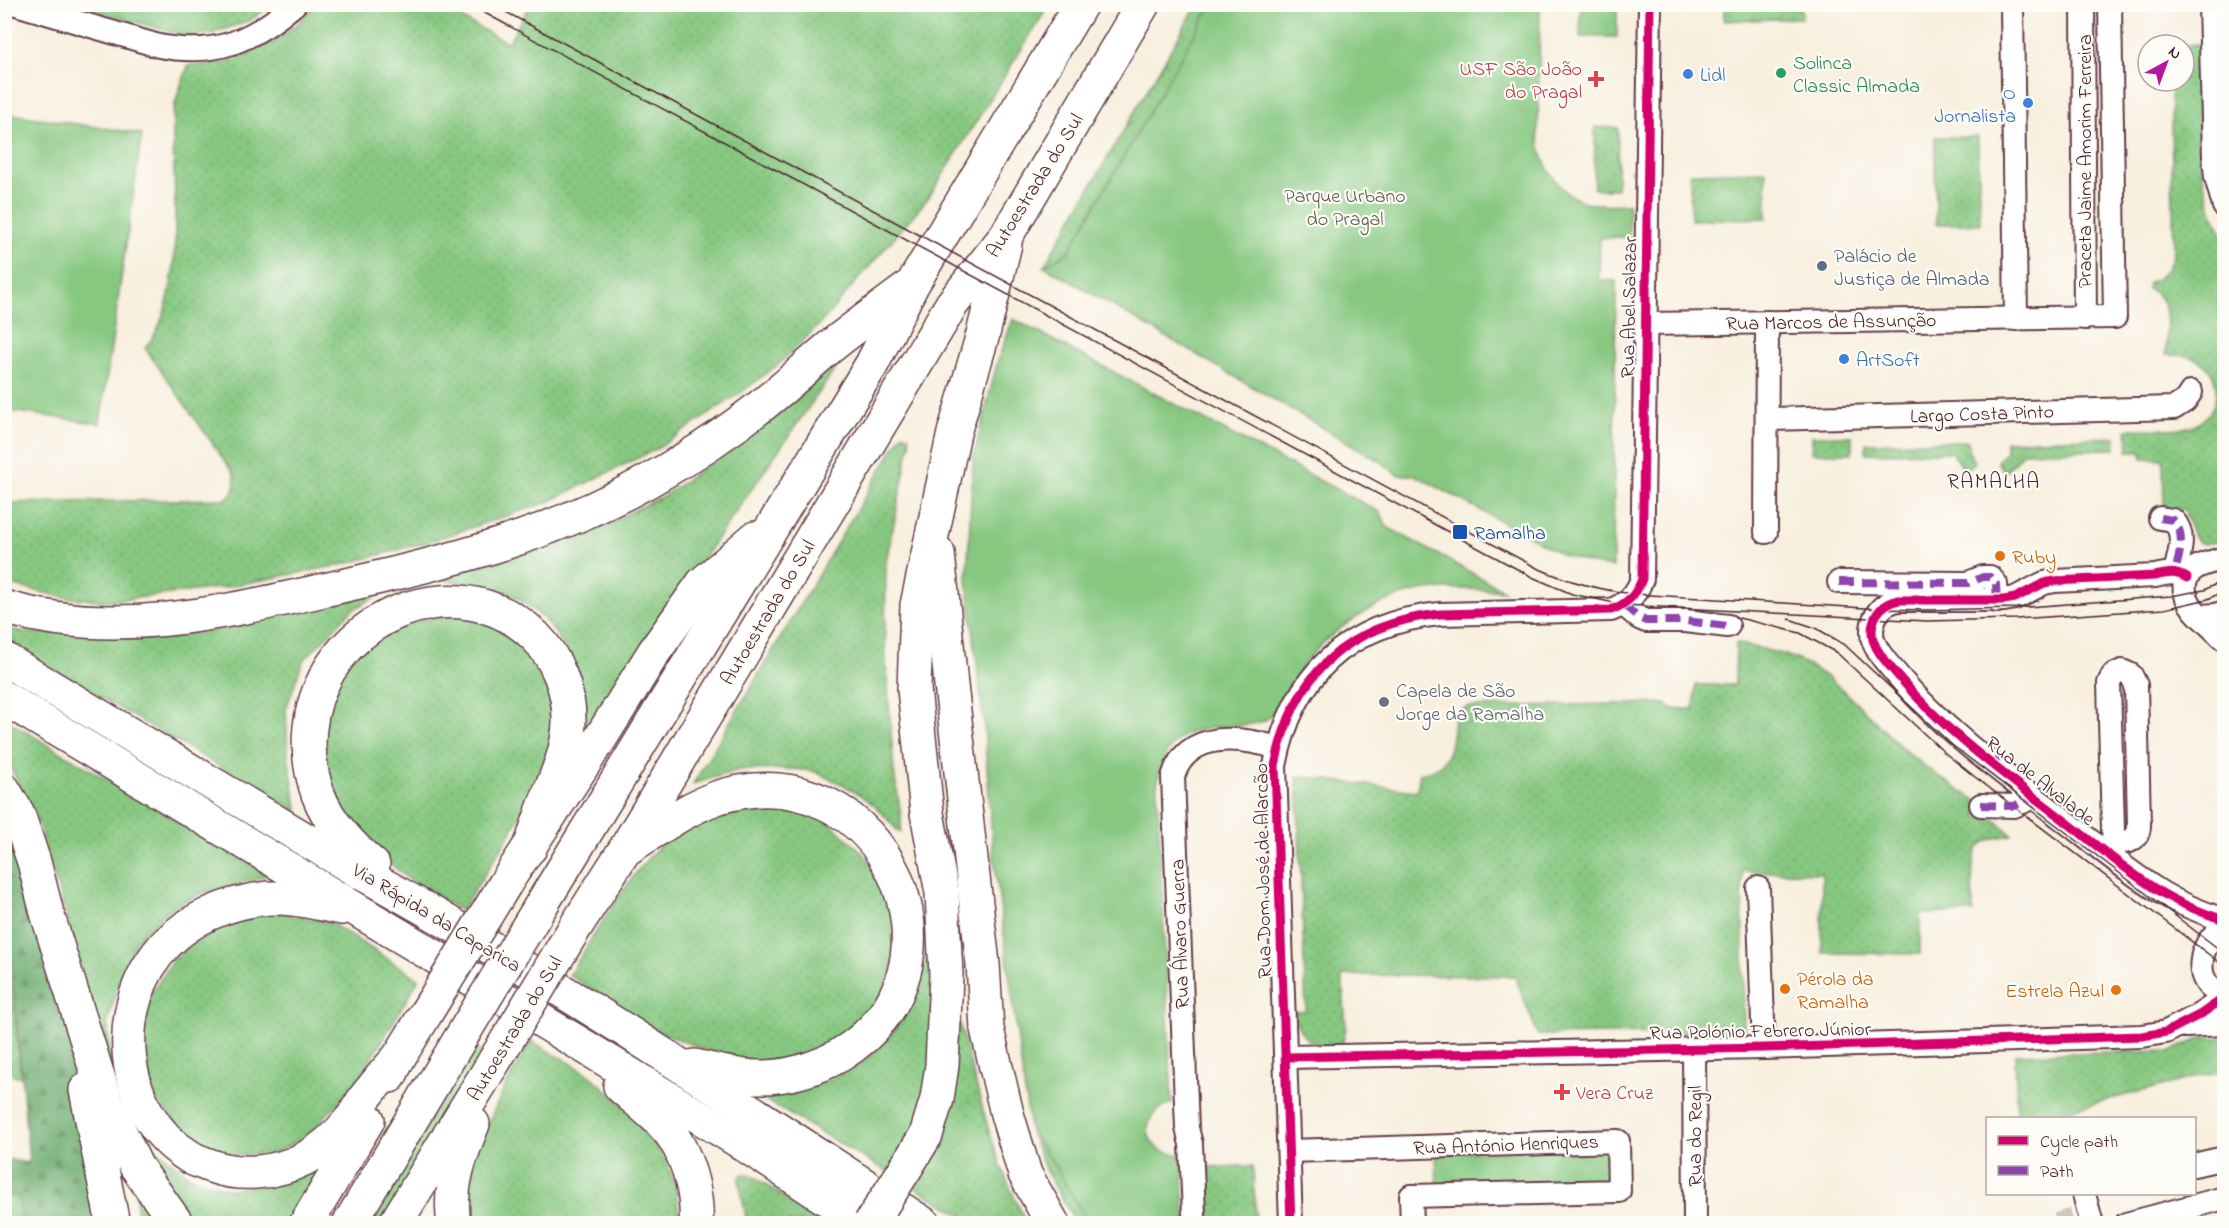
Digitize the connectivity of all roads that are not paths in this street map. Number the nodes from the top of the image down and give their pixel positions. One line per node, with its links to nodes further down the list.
1 (16, 4): 2 (street)
2 (295, 4)
3 (1082, 4): 13 (highway, Autoestrada do Sul)
4 (1143, 4): 12 (highway, Autoestrada do Sul)
5 (1650, 4): 18 (street, Rua Abel Salazar)
6 (2012, 4): 16 (street)
7 (2082, 4): 15 (street, Praceta Jaime Amorim Ferreira)
8 (2110, 4): 14 (street, Praceta Jaime Amorim Ferreira)
9 (2210, 4): 10 (street)
10 (2218, 109): 11 (street)
11 (2224, 206)
12 (1006, 236): 23 (highway); 43 (highway, Autoestrada do Sul)
13 (912, 285): 22 (highway, Autoestrada do Sul); 30 (highway)
14 (2115, 317): 15 (street, Rua Marcos de Assunção)
15 (2085, 318): 16 (street, Rua Marcos de Assunção)
16 (2016, 319): 17 (street, Rua Marcos de Assunção)
17 (1767, 322): 18 (street, Rua Marcos de Assunção); 20 (street)
18 (1646, 324): 29 (street, Rua Abel Salazar)
19 (2191, 392): 20 (street, Largo Costa Pinto)
20 (1767, 419): 24 (street)
21 (2160, 518): 26 (street)
22 (775, 521): 42 (highway); 70 (highway, Autoestrada do Sul, bridge)
23 (935, 525): 75 (highway, bridge); 77 (highway)
24 (1766, 532)
25 (2224, 558): 26 (street)
26 (2181, 575): 28 (street); 32 (street)
27 (1839, 582): 28 (street)
28 (1997, 601): 39 (street, Rua de Alvalade)
29 (1624, 605): 33 (street); 37 (street, Rua Dom José de Alarcão)
30 (4, 608)
31 (2224, 612): 32 (street)
32 (2200, 616): 34 (street)
33 (1728, 626)
34 (2224, 639)
35 (4, 659): 45 (highway, Via Rápida da Caparica)
36 (4, 698): 46 (highway, Via Rápida da Caparica)
37 (1278, 748): 58 (street, Rua Dom José de Alarcão); 65 (street, Rua Álvaro Guerra)
38 (4, 790): 49 (highway)
39 (2033, 797): 40 (street); 47 (street, Rua de Alvalade)
40 (1981, 805)
41 (2139, 826): 41 (street)
42 (530, 848): 45 (highway); 57 (highway, bridge)
43 (624, 851): 59 (highway); 60 (highway, Autoestrada do Sul, bridge)
44 (1758, 888): 55 (street)
45 (417, 904): 59 (highway, Via Rápida da Caparica)
46 (359, 912): 54 (highway, Via Rápida da Caparica); 57 (highway)
47 (2224, 920)
48 (2224, 927): 50 (street)
49 (66, 972): 67 (highway); 68 (highway)
50 (2202, 974): 51 (street); 52 (street)
51 (2224, 996): 52 (street, Rua Polónio Febrero Júnior)
52 (2181, 1024): 53 (street, Rua Polónio Febrero Júnior); 55 (street, Rua Polónio Febrero Júnior)
53 (2224, 1024)
54 (582, 1045): 73 (highway); 74 (highway, Via Rápida da Caparica)
55 (1764, 1048): 56 (street, Rua Polónio Febrero Júnior)
56 (1694, 1049): 58 (street, Rua Polónio Febrero Júnior); 80 (street, Rua do Regil)
57 (399, 1057): 69 (highway)
58 (1286, 1057): 61 (street, Rua Dom José de Alarcão)
59 (674, 1062): 76 (highway, Via Rápida da Caparica)
60 (493, 1064): 71 (highway, Autoestrada do Sul); 72 (highway)
61 (1289, 1151): 78 (street, Rua Dom José de Alarcão); 79 (street, Rua António Henriques)
62 (2224, 1158): 63 (street)
63 (2196, 1165)
64 (2224, 1198): 66 (street)
65 (1194, 1215)
66 (2182, 1217): 81 (street)
67 (113, 1224)
68 (177, 1224)
69 (306, 1224)
70 (349, 1224)
71 (395, 1224)
72 (454, 1224)
73 (696, 1224)
74 (865, 1224)
75 (870, 1224)
76 (924, 1224)
77 (1053, 1224)
78 (1291, 1224)
79 (1412, 1224)
80 (1695, 1224)
81 (2126, 1224)

